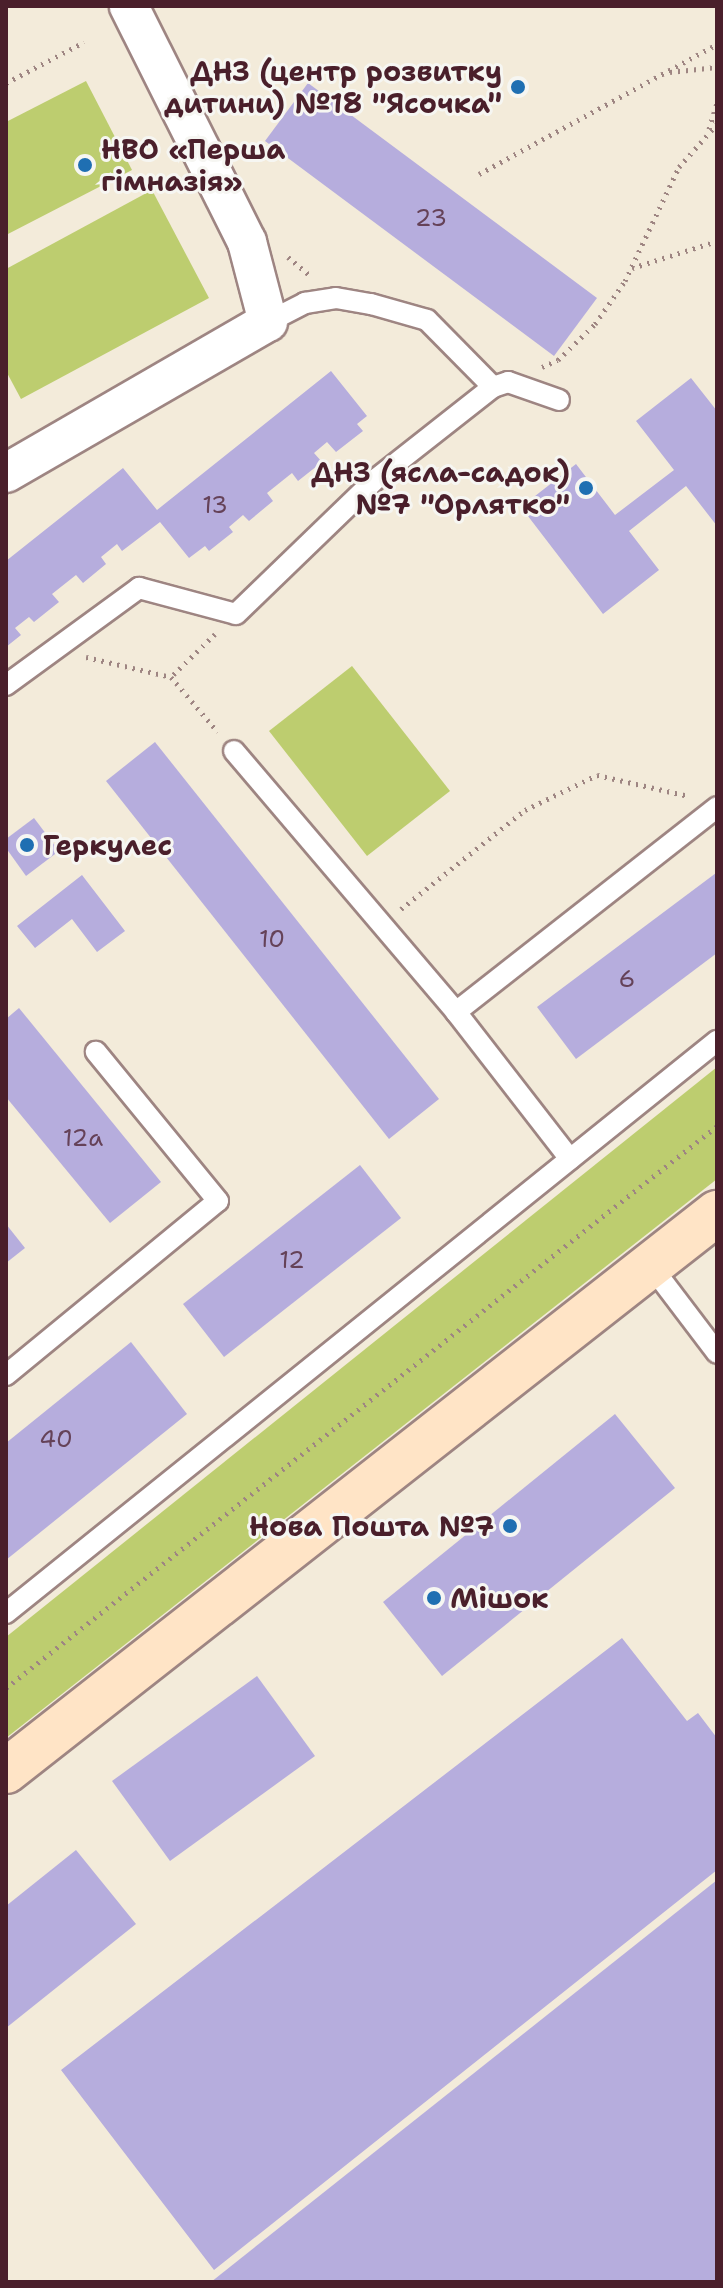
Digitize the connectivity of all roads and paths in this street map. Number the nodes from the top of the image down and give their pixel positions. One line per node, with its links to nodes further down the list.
1 (129, 6): 13 (street)
2 (84, 42): 6 (path)
3 (717, 44): 5 (path)
4 (717, 67): 5 (path)
5 (665, 72): 10 (path)
6 (6, 83)
7 (717, 103): 9 (path)
8 (717, 124): 9 (path)
9 (708, 131): 12 (path)
10 (479, 174)
11 (717, 241): 12 (path)
12 (632, 268): 14 (path)
13 (268, 322): 14 (lane); 16 (street)
14 (501, 384): 15 (lane); 17 (lane)
15 (559, 400)
16 (6, 473)
17 (236, 614): 18 (lane); 19 (path)
18 (54, 650): 19 (path); 20 (lane)
19 (171, 677): 21 (path)
20 (6, 685)
21 (234, 751): 23 (lane)
22 (710, 804): 23 (path); 24 (lane)
23 (383, 924): 24 (lane)
24 (456, 1012): 28 (lane)
25 (717, 1041): 28 (lane)
26 (96, 1052): 32 (lane)
27 (717, 1126): 34 (path)
28 (570, 1159): 33 (lane)
29 (717, 1213): 30 (main road)
30 (651, 1266): 31 (lane); 35 (main road)
31 (717, 1353)
32 (6, 1375)
33 (6, 1613)
34 (6, 1688)
35 (6, 1771)

